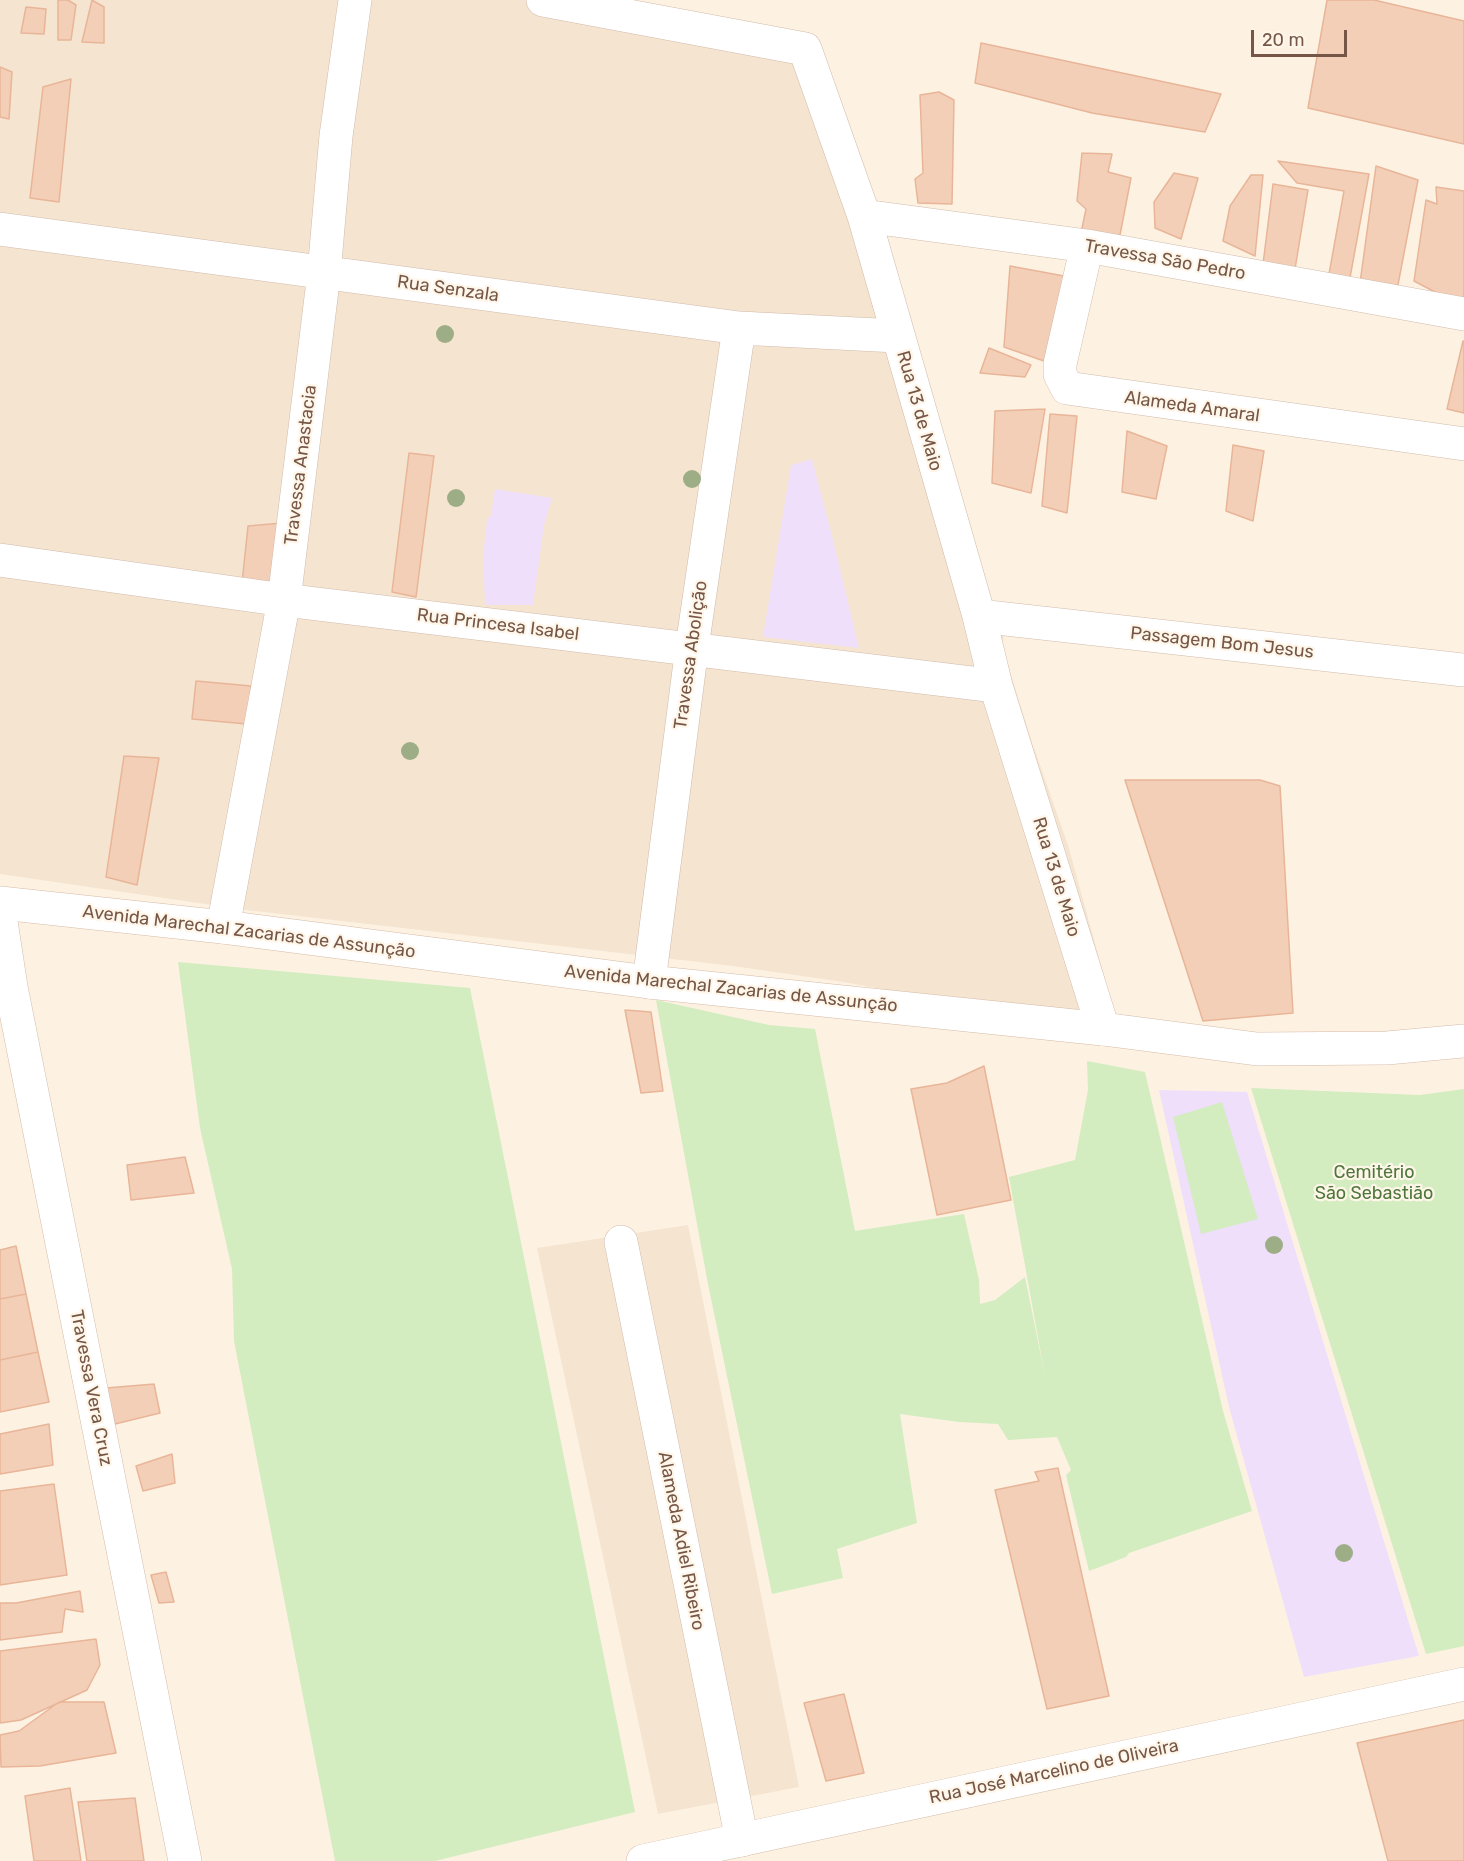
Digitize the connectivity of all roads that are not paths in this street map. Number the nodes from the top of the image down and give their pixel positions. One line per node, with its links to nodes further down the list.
1 (355, 0): 6 (street, Travessa Anastacia)
2 (543, 0): 3 (street, Rua 13 de Maio)
3 (864, 216): 5 (street, Travessa São Pedro); 9 (street, Rua 13 de Maio)
4 (0, 229): 6 (street, Rua Senzala)
5 (1087, 246): 7 (street, Travessa São Pedro); 10 (street, Alameda Amaral)
6 (324, 273): 8 (street, Rua Senzala); 12 (street, Travessa Anastacia)
7 (1464, 314)
8 (739, 328): 9 (street, Rua Senzala); 14 (street, Travessa Abolição)
9 (897, 336): 13 (street, Rua 13 de Maio)
10 (1464, 444)
11 (0, 560): 12 (street, Rua Princesa Isabel)
12 (284, 600): 14 (street, Rua Princesa Isabel); 19 (street, Travessa Anastacia)
13 (980, 616): 15 (street, Passagem Bom Jesus); 16 (street, Rua 13 de Maio)
14 (692, 647): 16 (street, Rua Princesa Isabel); 20 (street, Travessa Abolição)
15 (1464, 670)
16 (996, 686): 21 (street, Rua 13 de Maio)
17 (0, 903): 19 (street, Avenida Marechal Zacarias de Assunção)
18 (0, 915): 26 (street, Travessa Vera Cruz)
19 (223, 927): 20 (street, Avenida Marechal Zacarias de Assunção)
20 (649, 982): 21 (street, Avenida Marechal Zacarias de Assunção)
21 (1103, 1029): 22 (street, Avenida Marechal Zacarias de Assunção)
22 (1464, 1041)
23 (621, 1242): 25 (street, Alameda Adiel Ribeiro)
24 (1464, 1684): 25 (street, Rua José Marcelino de Oliveira)
25 (742, 1840): 27 (street, Rua José Marcelino de Oliveira)
26 (185, 1861)
27 (643, 1861)

